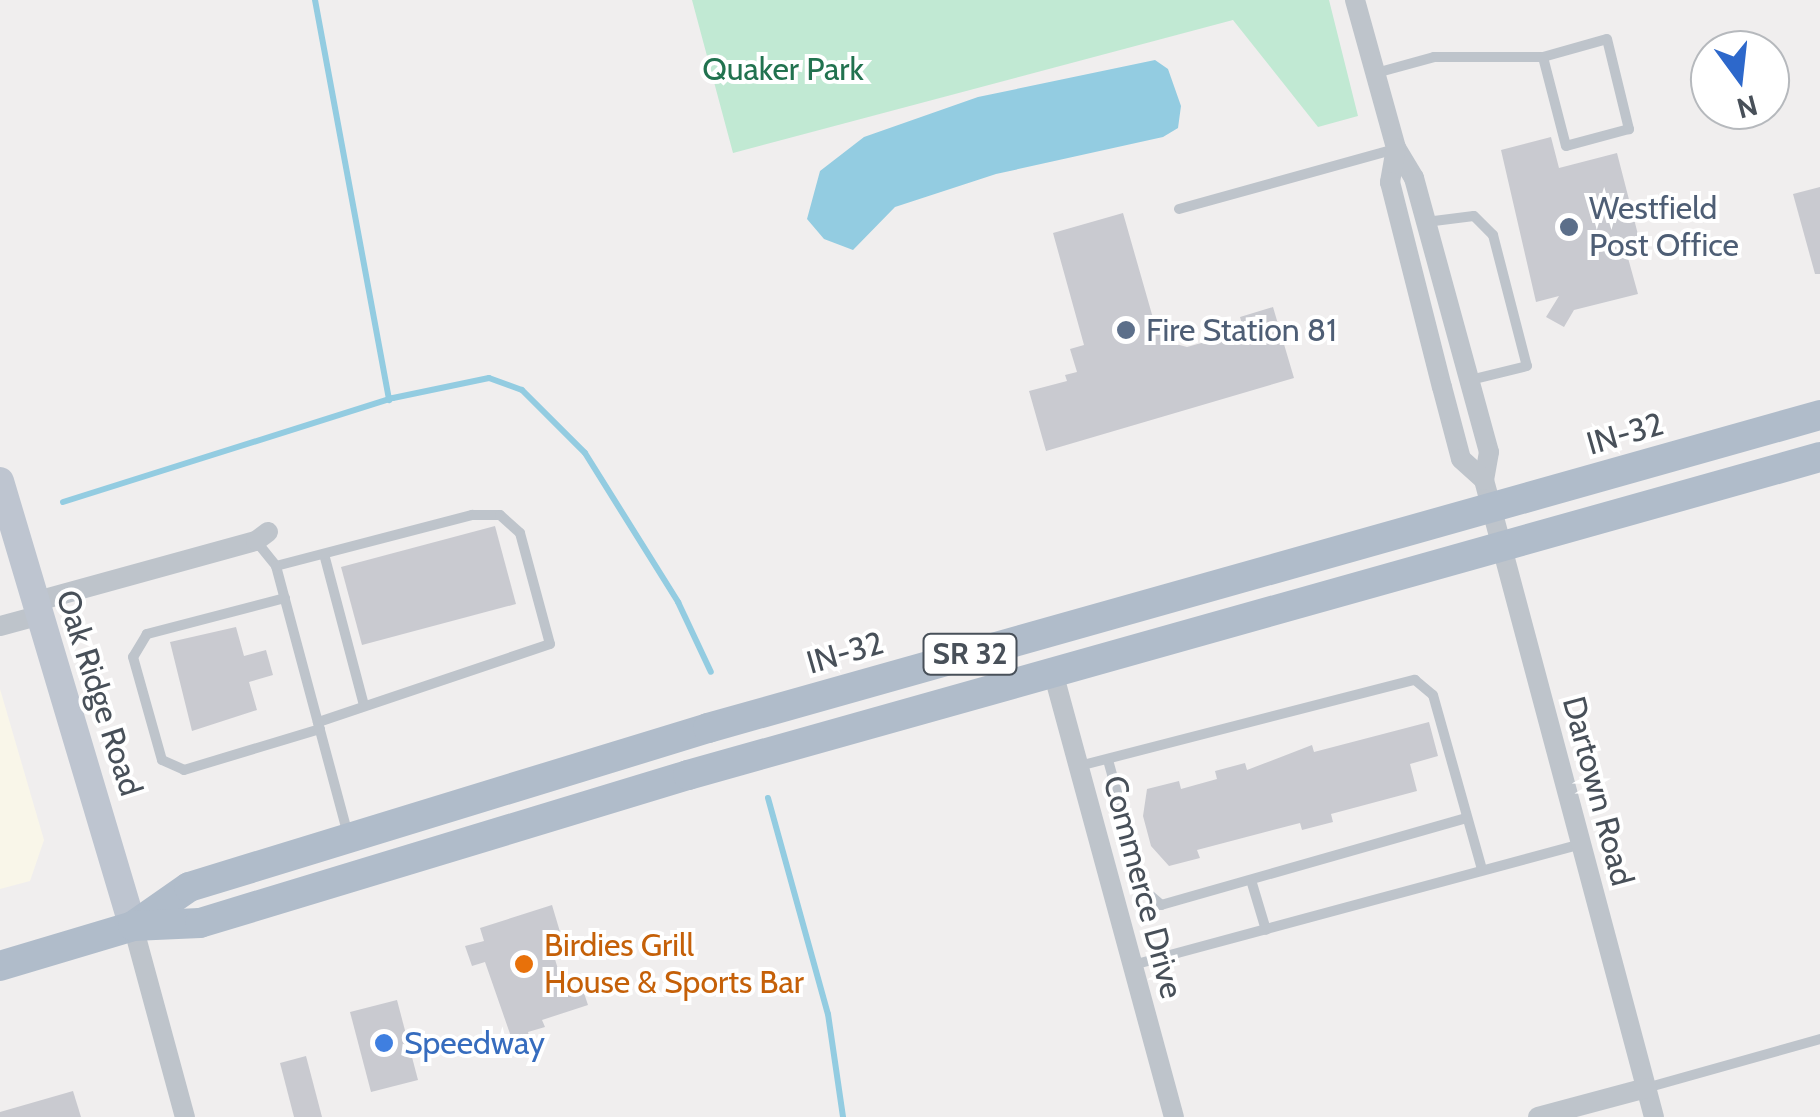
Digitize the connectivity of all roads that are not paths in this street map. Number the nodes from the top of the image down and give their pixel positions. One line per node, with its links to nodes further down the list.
1 (1355, 0): 3 (street, Dartown Road)
2 (1543, 57): 2 (lane); 3 (lane)
3 (1374, 73): 4 (street, Dartown Road)
4 (1396, 148): 5 (lane); 6 (street, Dartown Road); 11 (street, Dartown Road)
5 (1179, 209)
6 (1426, 222): 7 (street, Dartown Road); 7 (lane)
7 (1469, 380): 11 (street, Dartown Road)
8 (1820, 416): 11 (main road, IN-32 / SR 32)
9 (1820, 456): 13 (main road, IN-32 / SR 32)
10 (0, 481): 17 (street, Oak Ridge Road)
11 (1488, 494): 13 (street, Dartown Road); 25 (main road, IN-32 / SR 32)
12 (262, 537): 15 (lane); 17 (street)
13 (1502, 546): 19 (main road, IN-32 / SR 32); 26 (street, Dartown Road)
14 (324, 554): 15 (lane); 20 (lane); 20 (lane)
15 (276, 566): 16 (lane)
16 (284, 598): 21 (lane); 21 (lane)
17 (36, 609): 18 (street); 29 (street, Oak Ridge Road)
18 (0, 626)
19 (1053, 672): 23 (street, Commerce Drive); 29 (main road, IN-32 / SR 32)
20 (364, 705): 21 (lane)
21 (319, 726): 25 (lane)
22 (1108, 760): 23 (lane); 24 (lane); 28 (lane)
23 (1079, 766): 31 (street, Commerce Drive)
24 (1467, 818): 27 (lane); 28 (lane)
25 (349, 838): 29 (main road, IN-32 / SR 32)
26 (1581, 844): 27 (lane); 34 (street, Dartown Road)
27 (1482, 869): 30 (lane)
28 (1252, 880): 30 (lane)
29 (133, 926): 32 (main road, IN-32 / SR 32); 35 (street)
30 (1266, 930): 31 (lane)
31 (1133, 965): 36 (street, Commerce Drive)
32 (0, 966)
33 (1820, 1039): 34 (lane)
34 (1646, 1088): 37 (street); 38 (street, Dartown Road)
35 (185, 1117)
36 (1174, 1117)
37 (1538, 1117)
38 (1654, 1117)

